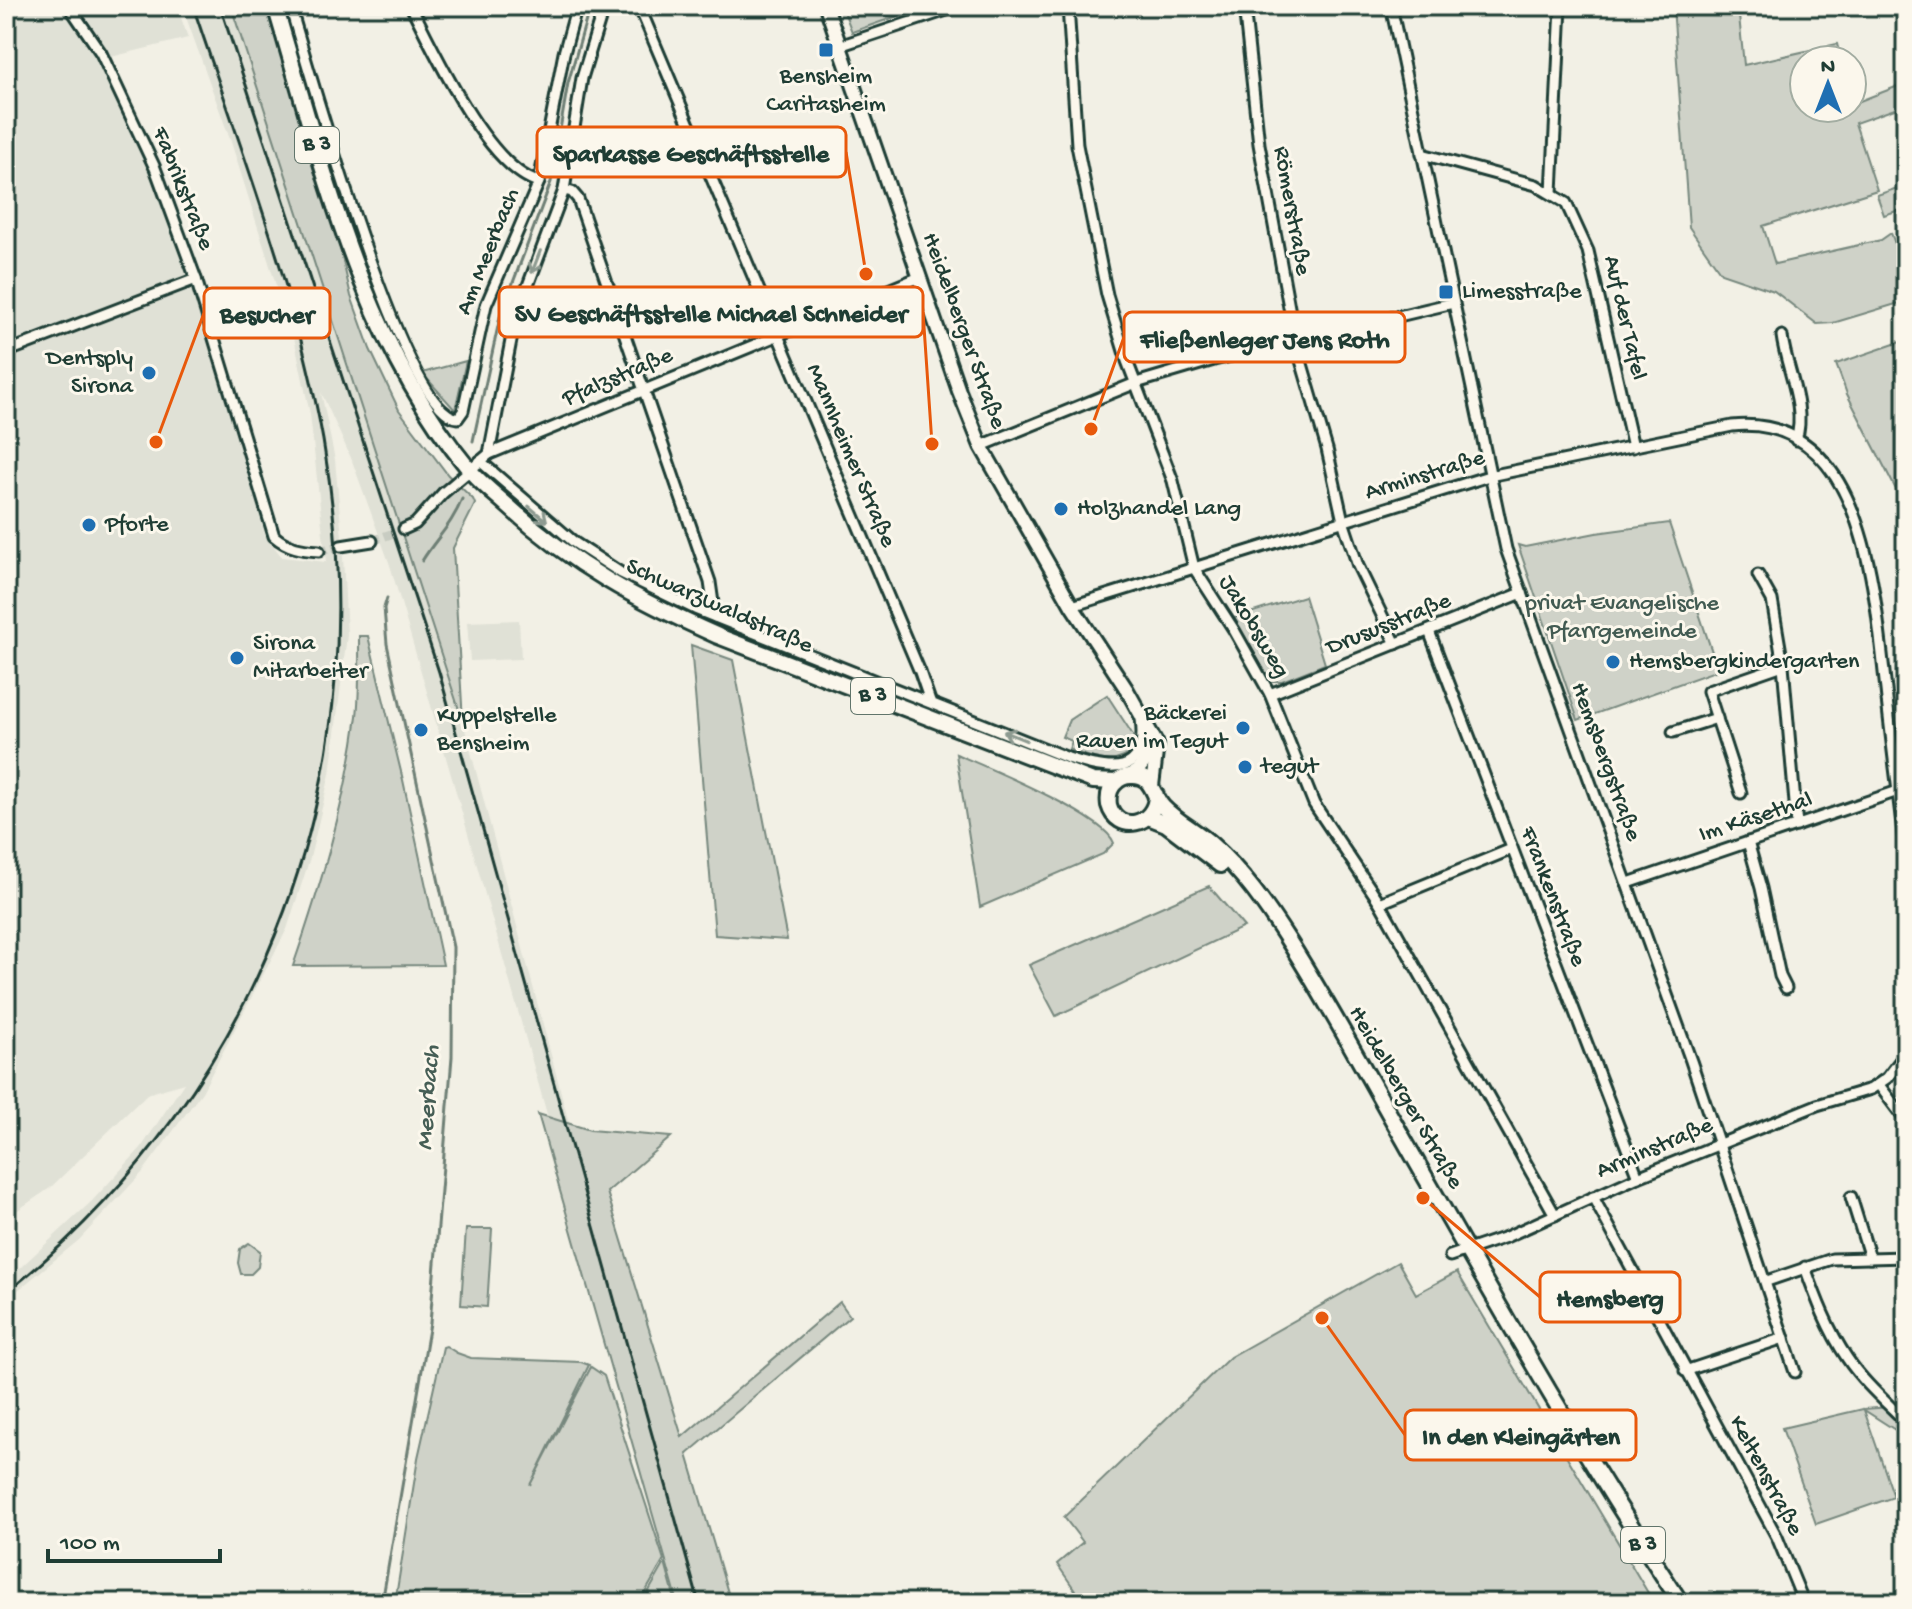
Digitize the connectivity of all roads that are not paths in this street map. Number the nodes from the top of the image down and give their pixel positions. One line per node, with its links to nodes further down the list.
1 (69, 6): 20 (street, Fabrikstraße)
2 (275, 6): 32 (main road, Schwarzwaldstraße / B 3)
3 (290, 6): 16 (street, Am Meerbach)
4 (411, 6): 16 (street)
5 (577, 6): 16 (street, Am Meerbach)
6 (604, 6): 17 (street)
7 (639, 6): 22 (street, Mannheimer Straße)
8 (826, 6): 14 (street, Heidelberger Straße)
9 (959, 6): 14 (street)
10 (1068, 6): 26 (street, Jakobsweg)
11 (1244, 6): 24 (street, Römerstraße)
12 (1391, 6): 15 (street, Hemsbergstraße)
13 (1561, 6): 18 (street)
14 (839, 46): 19 (street, Heidelberger Straße)
15 (1422, 154): 18 (street); 21 (street, Hemsbergstraße)
16 (539, 182)
17 (564, 190): 27 (street); 31 (street, one-way to 31)
18 (1552, 193): 30 (street, Auf der Tafel)
19 (920, 277): 22 (street, Pfalzstraße); 29 (street, Heidelberger Straße)
20 (196, 279): 25 (street); 38 (street, Fabrikstraße)
21 (1453, 303): 24 (street); 33 (street, Hemsbergstraße)
22 (777, 334): 27 (street, Pfalzstraße); 48 (street, Mannheimer Straße)
23 (1782, 336): 28 (street)
24 (1295, 340): 26 (street); 34 (street, Römerstraße)
25 (6, 352)
26 (1136, 383): 29 (street); 39 (street, Jakobsweg)
27 (645, 389): 31 (street, Pfalzstraße); 43 (street)
28 (1796, 440): 30 (street, Arminstraße); 55 (street, Arminstraße)
29 (981, 446): 42 (street, Heidelberger Straße)
30 (1633, 447): 33 (street, Arminstraße)
31 (489, 454): 32 (street, Pfalzstraße)
32 (475, 466): 35 (street); 43 (street, Schwarzwaldstraße, one-way to 43); 53 (main road, Schwarzwaldstraße / B 3)
33 (1489, 476): 34 (street, Arminstraße); 41 (street, Hemsbergstraße)
34 (1343, 521): 39 (street, Arminstraße); 45 (street, Römerstraße)
35 (404, 529)
36 (372, 541): 37 (street)
37 (341, 546)
38 (319, 551)
39 (1194, 568): 42 (street, Arminstraße); 47 (street, Jakobsweg)
40 (1758, 575): 46 (street)
41 (1522, 593): 44 (street, Drususstraße); 62 (street, Hemsbergstraße)
42 (1072, 606): 49 (street, Heidelberger Straße)
43 (715, 617): 48 (street, Schwarzwaldstraße)
44 (1429, 631): 45 (street, Drususstraße); 60 (street, Frankenstraße)
45 (1396, 644): 47 (street, Drususstraße)
46 (1783, 665): 50 (street); 58 (street)
47 (1270, 694): 64 (street, Jakobsweg)
48 (930, 701): 49 (street, Schwarzwaldstraße, one-way to 48)
49 (1141, 713): 51 (street, Heidelberger Straße)
50 (1717, 718): 52 (street); 56 (street)
51 (1152, 732): 53 (street); 54 (street, Heidelberger Straße)
52 (1673, 732)
53 (1118, 784): 54 (main road, Heidelberger Straße / B 3); 57 (main road, Heidelberger Straße / B 3)
54 (1154, 790): 57 (main road, Heidelberger Straße); 63 (main road, Heidelberger Straße / B 3)
55 (1898, 791): 58 (street, Im Käsethal); 61 (street, Arminstraße)
56 (1741, 793)
57 (1148, 817): 63 (main road, Heidelberger Straße / B 3)
58 (1797, 826): 59 (street, Im Käsethal)
59 (1748, 842): 62 (street, Im Käsethal); 65 (street)
60 (1512, 849): 64 (street); 70 (street, Frankenstraße)
61 (1906, 860)
62 (1628, 883): 69 (street, Hemsbergstraße)
63 (1260, 899): 74 (main road, Heidelberger Straße / B 3)
64 (1380, 903): 73 (street, Jakobsweg)
65 (1786, 988)
66 (1906, 1053): 67 (street)
67 (1879, 1085): 68 (street); 69 (street, Arminstraße)
68 (1906, 1121)
69 (1720, 1144): 70 (street, Arminstraße); 79 (street, Hemsbergstraße)
70 (1638, 1177): 71 (street, Arminstraße)
71 (1593, 1197): 73 (street, Arminstraße); 81 (street, Keltenstraße)
72 (1851, 1197): 77 (street)
73 (1555, 1215): 74 (street, Arminstraße)
74 (1466, 1249): 75 (street, Arminstraße); 84 (main road, Heidelberger Straße / B 3)
75 (1450, 1256)
76 (1906, 1257): 77 (street)
77 (1870, 1258): 78 (street)
78 (1805, 1267): 79 (street); 83 (street)
79 (1767, 1281): 80 (street, Hemsbergstraße)
80 (1784, 1338): 81 (street); 82 (street, Hemsbergstraße)
81 (1685, 1371): 85 (street, Keltenstraße)
82 (1795, 1372)
83 (1906, 1422)
84 (1681, 1603)
85 (1804, 1603)

